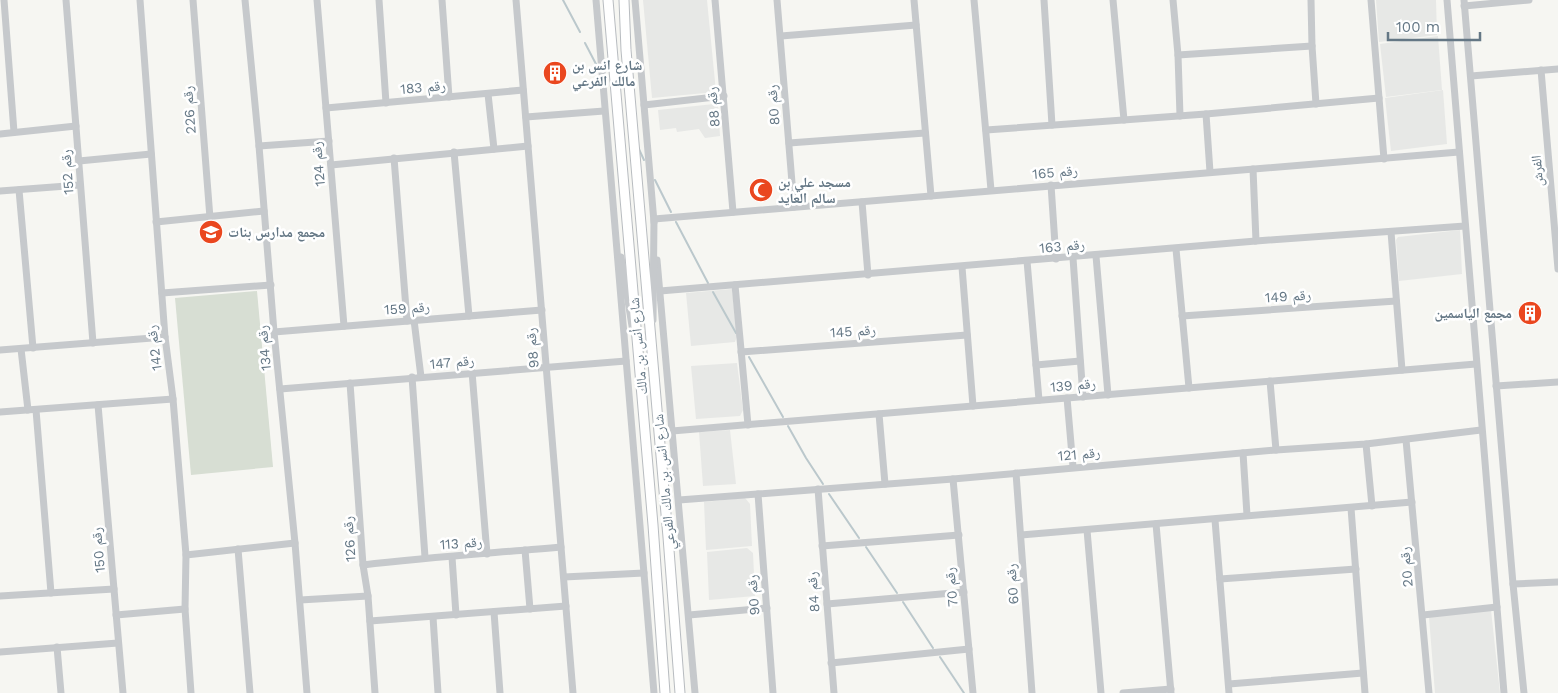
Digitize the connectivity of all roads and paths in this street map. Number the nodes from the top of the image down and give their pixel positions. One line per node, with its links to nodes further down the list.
1 (4, 0): 52 (street)
2 (66, 0): 50 (street, رقم 152)
3 (140, 0): 62 (street, رقم 142)
4 (193, 0): 80 (street, رقم 226)
5 (245, 0): 57 (street, رقم 134)
6 (317, 0): 43 (street, رقم 124)
7 (379, 0): 40 (street)
8 (442, 0): 38 (street)
9 (516, 0): 35 (street, رقم 98)
10 (596, 0): 44 (street, شارع انس بن مالك الفرعي)
11 (608, 0): 120 (main road, شارع أنس بن مالك)
12 (624, 0): 114 (main road, شارع أنس بن مالك)
13 (635, 0): 42 (street, شارع انس بن مالك الفرعي)
14 (715, 0): 37 (street, رقم 88)
15 (777, 0): 29 (street, رقم 80)
16 (914, 0): 28 (street)
17 (974, 0): 51 (street)
18 (1044, 0): 49 (street)
19 (1113, 0): 48 (street)
20 (1173, 0): 31 (street)
21 (1311, 0): 30 (street)
22 (1372, 0): 39 (street)
23 (1447, 0): 61 (street)
24 (1479, 0): 27 (street)
25 (1529, 0): 27 (street)
26 (1464, 3): 27 (street); 34 (street)
27 (1493, 3)
28 (916, 25): 29 (street); 53 (street)
29 (780, 36): 56 (street, رقم 80)
30 (1312, 46): 31 (street); 41 (street)
31 (1178, 55): 46 (street)
32 (1558, 69): 33 (street)
33 (1541, 70): 34 (street); 92 (street, الفرش)
34 (1471, 76): 126 (street)
35 (523, 90): 36 (street, رقم 183); 47 (street, رقم 98)
36 (488, 94): 38 (street, رقم 183); 59 (street)
37 (724, 96): 42 (street); 79 (street, رقم 88)
38 (449, 97): 40 (street, رقم 183)
39 (1379, 98): 41 (street); 64 (street)
40 (386, 103): 43 (street, رقم 183)
41 (1316, 104): 45 (street)
42 (644, 105): 81 (street, شارع انس بن مالك الفرعي)
43 (326, 108): 55 (street, رقم 124)
44 (604, 111): 47 (street); 75 (street, شارع انس بن مالك الفرعي)
45 (1206, 114): 46 (street); 68 (street)
46 (1180, 116): 48 (street)
47 (526, 117): 58 (street, رقم 98)
48 (1124, 120): 49 (street)
49 (1052, 124): 51 (street)
50 (76, 126): 52 (street); 65 (street, رقم 152)
51 (986, 130): 72 (street)
52 (14, 132): 54 (street)
53 (925, 133): 56 (street); 74 (street)
54 (0, 134)
55 (329, 141): 57 (street); 66 (street, رقم 124)
56 (789, 144): 77 (street, رقم 80)
57 (259, 146): 78 (street, رقم 134)
58 (528, 146): 59 (street); 99 (street, رقم 98)
59 (494, 149): 60 (street)
60 (454, 152): 63 (street); 100 (street)
61 (1459, 152): 64 (street, رقم 165); 83 (street)
62 (151, 154): 65 (street); 82 (street, رقم 142)
63 (394, 158): 66 (street); 102 (street)
64 (1384, 159): 67 (street, رقم 165)
65 (79, 161): 69 (street, رقم 152)
66 (331, 165): 103 (street, رقم 124)
67 (1253, 169): 68 (street, رقم 165); 85 (street)
68 (1210, 172): 70 (street, رقم 165)
69 (80, 185): 71 (street); 107 (street, رقم 152)
70 (1051, 185): 72 (street, رقم 165); 89 (street)
71 (19, 190): 73 (street); 108 (street)
72 (991, 190): 74 (street, رقم 165)
73 (0, 191)
74 (931, 196): 76 (street, رقم 165)
75 (612, 200): 112 (street, شارع انس بن مالك الفرعي); 120 (street)
76 (862, 202): 77 (street, رقم 165); 93 (street)
77 (794, 207): 79 (street, رقم 165)
78 (264, 211): 80 (street); 94 (street, رقم 134)
79 (733, 212): 81 (street, رقم 165)
80 (210, 218): 82 (street)
81 (654, 219): 96 (street, شارع انس بن مالك الفرعي); 114 (street)
82 (156, 222): 97 (street, رقم 142)
83 (1465, 226): 84 (street, رقم 163); 115 (street)
84 (1391, 232): 85 (street, رقم 163); 98 (street)
85 (1256, 241): 86 (street, رقم 163)
86 (1176, 249): 87 (street, رقم 163); 101 (street)
87 (1096, 256): 88 (street, رقم 163); 129 (street)
88 (1073, 258): 89 (street, رقم 163); 113 (street)
89 (1056, 259): 90 (street, رقم 163)
90 (1027, 262): 91 (street, رقم 163); 116 (street)
91 (962, 267): 93 (street, رقم 163); 105 (street)
92 (1558, 269)
93 (868, 274): 95 (street, رقم 163)
94 (272, 285): 97 (street); 104 (street, رقم 134)
95 (735, 285): 96 (street, رقم 163); 111 (street)
96 (660, 292): 142 (street, شارع انس بن مالك الفرعي)
97 (162, 293): 106 (street, رقم 142)
98 (1396, 301): 101 (street, رقم 149); 118 (street)
99 (542, 310): 100 (street, رقم 159); 117 (street, رقم 98)
100 (469, 316): 102 (street, رقم 159)
101 (1182, 316): 128 (street)
102 (410, 320): 103 (street, رقم 159); 122 (street)
103 (344, 326): 104 (street, رقم 159)
104 (274, 332): 127 (street, رقم 134)
105 (967, 335): 111 (street, رقم 145); 135 (street)
106 (165, 337): 107 (street); 131 (street, رقم 142)
107 (93, 343): 108 (street)
108 (33, 348): 109 (street)
109 (22, 349): 110 (street); 136 (street)
110 (0, 350)
111 (742, 352): 140 (street)
112 (626, 361): 117 (street, رقم 147); 174 (street, شارع انس بن مالك الفرعي)
113 (1080, 361): 116 (street); 130 (street)
114 (653, 363): 217 (main road, شارع أنس بن مالك)
115 (1476, 364): 118 (street, رقم 139); 141 (street)
116 (1036, 365): 133 (street)
117 (546, 366): 119 (street, رقم 147); 165 (street, رقم 98)
118 (1402, 370): 123 (street, رقم 139)
119 (472, 372): 122 (street, رقم 147); 168 (street)
120 (640, 373): 216 (main road, شارع أنس بن مالك)
121 (412, 377): 122 (street, رقم 147); 125 (street, رقم 147); 171 (street)
122 (421, 377)
123 (1270, 381): 128 (street, رقم 139); 145 (street)
124 (1558, 382): 126 (street)
125 (350, 383): 127 (street, رقم 147); 172 (street, رقم 126)
126 (1496, 386): 178 (street)
127 (280, 388): 163 (street, رقم 134)
128 (1189, 388): 129 (street, رقم 139)
129 (1108, 395): 130 (street, رقم 139)
130 (1083, 397): 132 (street, رقم 139)
131 (173, 398): 134 (street); 169 (street, رقم 142)
132 (1067, 398): 133 (street, رقم 139); 147 (street)
133 (1039, 400): 135 (street, رقم 139)
134 (98, 405): 137 (street); 179 (street, رقم 150)
135 (973, 406): 139 (street, رقم 139)
136 (28, 410): 137 (street); 138 (street)
137 (36, 410): 181 (street)
138 (0, 412)
139 (879, 414): 140 (street, رقم 139); 150 (street)
140 (748, 425): 142 (street, رقم 139)
141 (1482, 430): 143 (street, رقم 121); 187 (street)
142 (672, 431): 153 (street, شارع انس بن مالك الفرعي)
143 (1406, 440): 144 (street, رقم 121); 154 (street, رقم 20)
144 (1366, 444): 145 (street, رقم 121); 155 (street)
145 (1276, 450): 146 (street, رقم 121)
146 (1242, 453): 147 (street, رقم 121); 157 (street)
147 (1073, 467): 148 (street, رقم 121)
148 (1016, 473): 149 (street, رقم 121); 162 (street, رقم 60)
149 (953, 479): 150 (street, رقم 121); 161 (street, رقم 70)
150 (885, 484): 151 (street, رقم 121)
151 (818, 490): 152 (street, رقم 121); 164 (street, رقم 84)
152 (758, 494): 153 (street, رقم 121); 188 (street, رقم 90)
153 (678, 500): 194 (street, شارع انس بن مالك الفرعي)
154 (1412, 502): 155 (street); 195 (street, رقم 20)
155 (1372, 506): 156 (street)
156 (1351, 508): 157 (street); 173 (street)
157 (1247, 515): 158 (street)
158 (1215, 520): 159 (street); 176 (street)
159 (1156, 524): 160 (street); 205 (street)
160 (1086, 530): 162 (street); 223 (street)
161 (959, 535): 164 (street); 180 (street, رقم 70)
162 (1020, 535): 222 (street, رقم 60)
163 (295, 544): 166 (street); 184 (street, رقم 134)
164 (822, 546): 185 (street, رقم 84)
165 (561, 547): 167 (street, رقم 113); 175 (street, رقم 98)
166 (238, 549): 169 (street); 209 (street)
167 (525, 550): 168 (street, رقم 113); 190 (street)
168 (487, 554): 170 (street, رقم 113)
169 (186, 555): 189 (street, رقم 142)
170 (452, 557): 171 (street, رقم 113); 193 (street)
171 (425, 558): 172 (street, رقم 113)
172 (363, 565): 183 (street, رقم 126)
173 (1356, 569): 176 (street); 203 (street)
174 (644, 573): 175 (street); 215 (street, شارع انس بن مالك الفرعي)
175 (564, 577): 186 (street, رقم 98)
176 (1220, 579): 204 (street)
177 (1558, 582): 178 (street)
178 (1512, 584): 230 (street)
179 (114, 589): 181 (street); 192 (street, رقم 150)
180 (964, 592): 185 (street); 200 (street, رقم 70)
181 (51, 593): 182 (street)
182 (0, 596)
183 (368, 596): 184 (street); 197 (street, رقم 126)
184 (300, 600): 210 (street, رقم 134)
185 (827, 604): 202 (street, رقم 84)
186 (566, 606): 190 (street); 214 (street, رقم 98)
187 (1497, 607): 195 (street); 229 (street)
188 (767, 608): 194 (street); 219 (street, رقم 90)
189 (185, 609): 192 (street); 208 (street, رقم 142)
190 (530, 609): 191 (street)
191 (494, 612): 193 (street); 213 (street)
192 (116, 615): 198 (street, رقم 150)
193 (456, 615): 196 (street)
194 (688, 615): 218 (street, شارع انس بن مالك الفرعي)
195 (1423, 616): 228 (street, رقم 20)
196 (433, 617): 197 (street); 212 (street)
197 (370, 621): 211 (street, رقم 126)
198 (118, 643): 199 (street); 207 (street, رقم 150)
199 (58, 647): 201 (street); 206 (street)
200 (969, 649): 202 (street); 221 (street, رقم 70)
201 (0, 652)
202 (831, 662): 220 (street, رقم 84)
203 (1364, 673): 204 (street); 227 (street)
204 (1229, 684): 226 (street)
205 (1171, 691): 225 (street)
206 (60, 693)
207 (122, 693)
208 (191, 693)
209 (250, 693)
210 (307, 693)
211 (375, 693)
212 (438, 693)
213 (500, 693)
214 (573, 693)
215 (654, 693)
216 (665, 693)
217 (680, 693)
218 (695, 693)
219 (773, 693)
220 (834, 693)
221 (973, 693)
222 (1032, 693)
223 (1101, 693)
224 (1123, 693): 225 (street)
225 (1129, 693)
226 (1229, 693)
227 (1365, 693)
228 (1429, 693)
229 (1504, 693)
230 (1524, 693)

